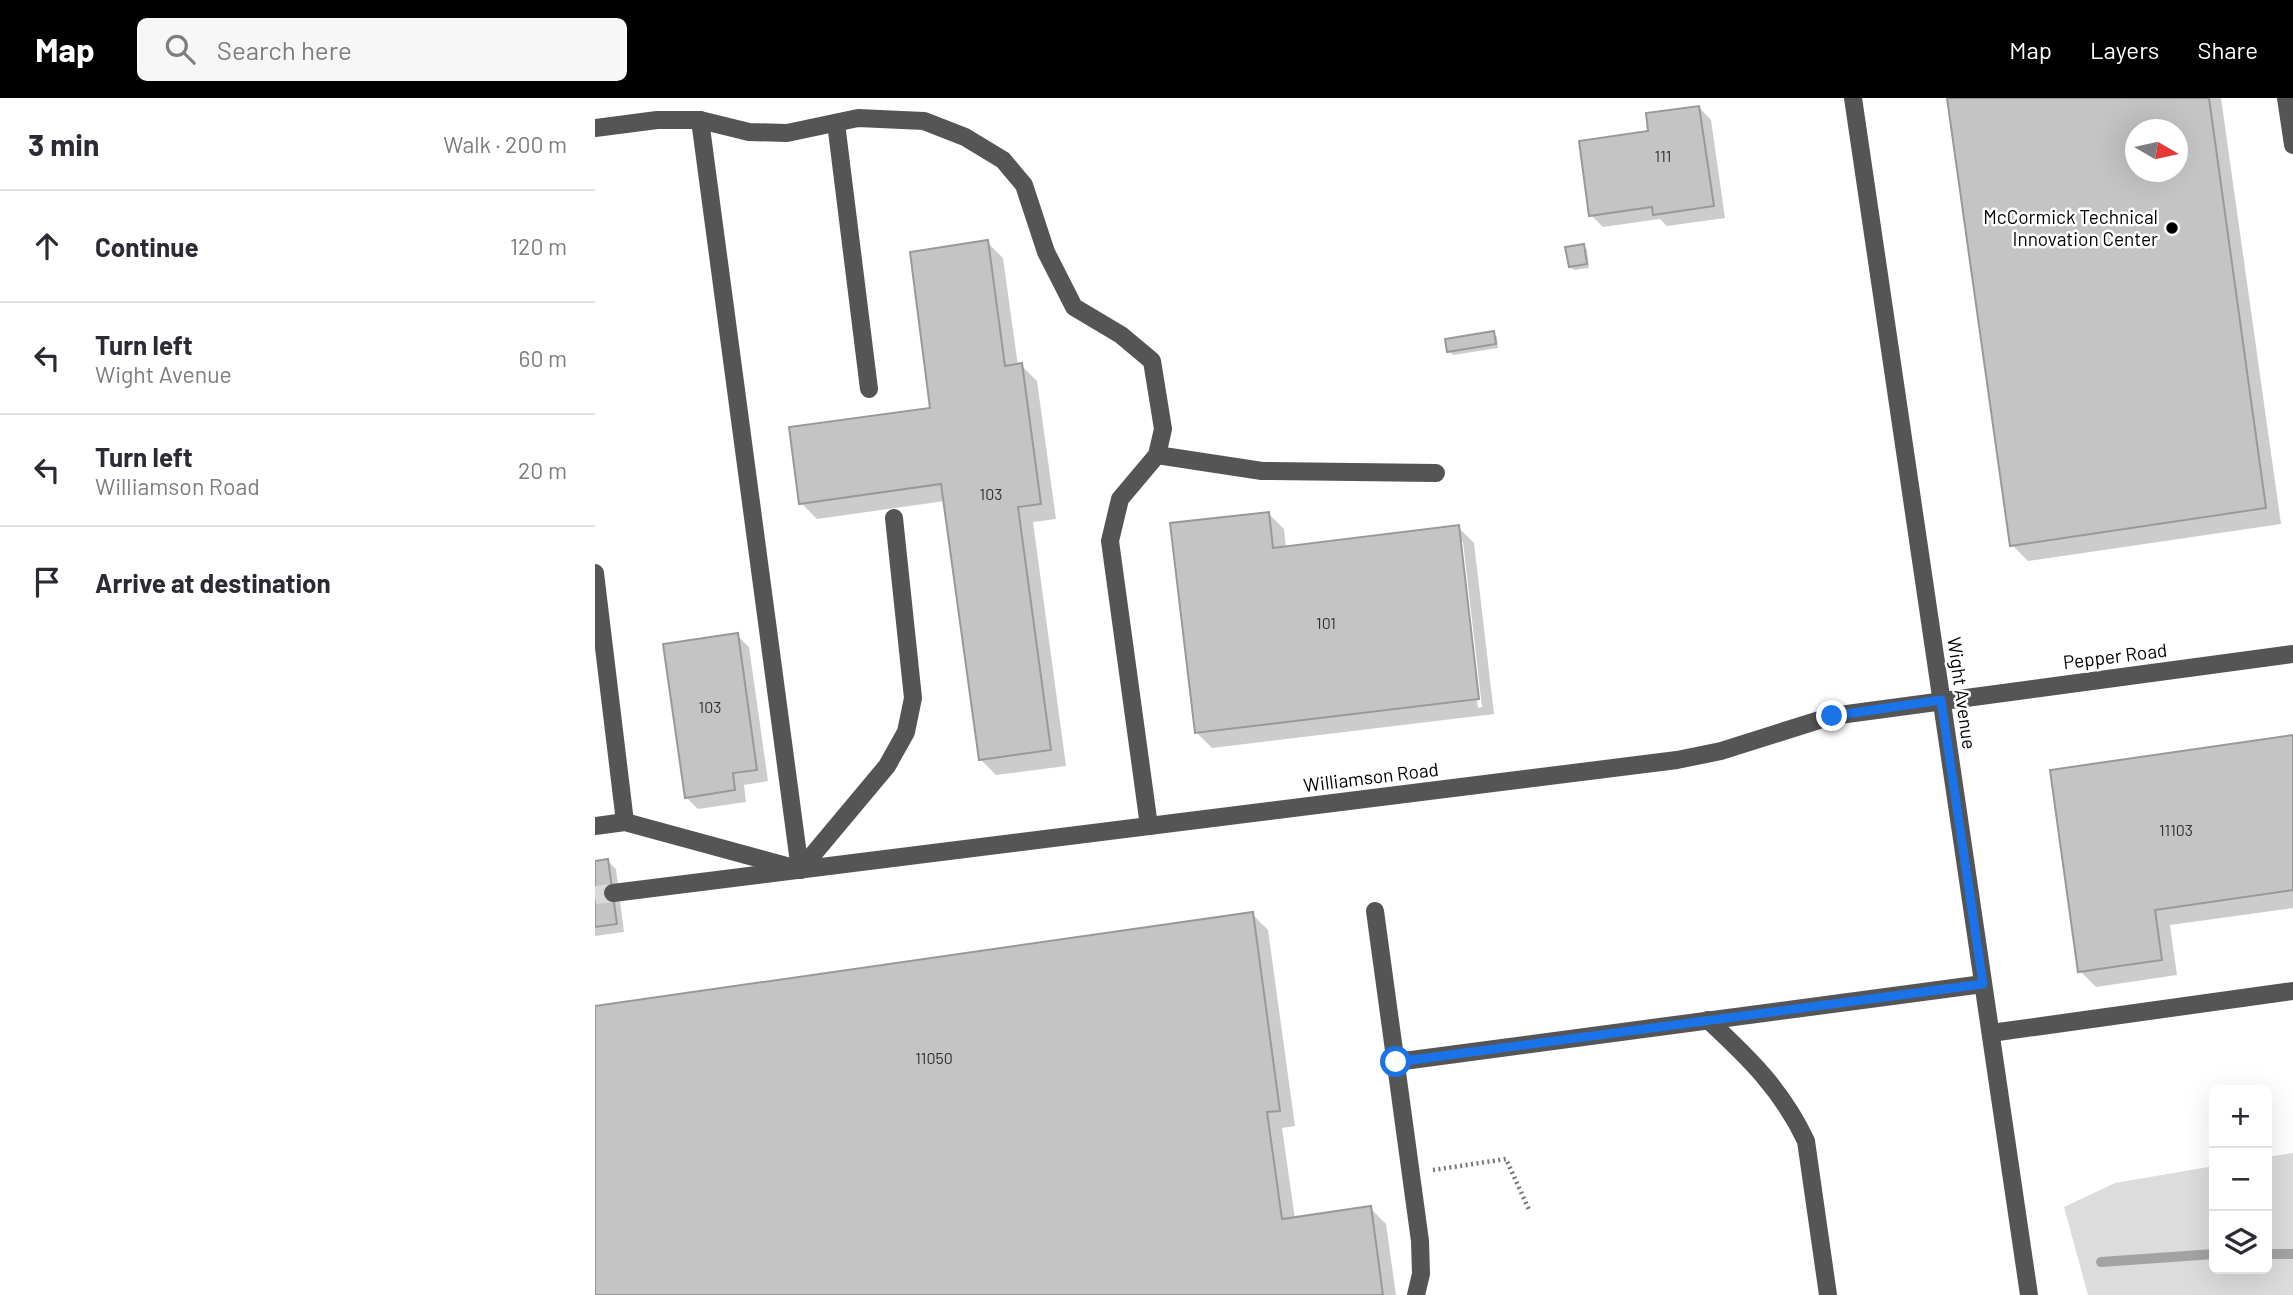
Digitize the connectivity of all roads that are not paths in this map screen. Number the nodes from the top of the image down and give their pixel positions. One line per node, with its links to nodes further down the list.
1 (1853, 98): 13 (street, Wight Avenue)
2 (2286, 98): 6 (street)
3 (700, 120): 4 (street); 5 (street); 17 (street)
4 (836, 123): 7 (street); 8 (street)
5 (595, 128)
6 (2293, 145)
7 (869, 389)
8 (1157, 455): 9 (street); 16 (street)
9 (1436, 474)
10 (894, 518): 17 (street)
11 (595, 573): 14 (street)
12 (2293, 653): 13 (street, Pepper Road)
13 (1941, 700): 16 (street, Williamson Road); 20 (street, Wight Avenue)
14 (625, 822): 15 (street); 17 (street)
15 (595, 826)
16 (1149, 826): 17 (street, Williamson Road)
17 (800, 870): 18 (street, Williamson Road)
18 (613, 893)
19 (1374, 911): 24 (street)
20 (1983, 984): 22 (street); 23 (street, Wight Avenue)
21 (2293, 991): 23 (street)
22 (1708, 1020): 24 (street); 26 (street)
23 (1990, 1033): 27 (street, Wight Avenue)
24 (1396, 1062): 25 (street)
25 (1416, 1295)
26 (1828, 1295)
27 (2029, 1295)

